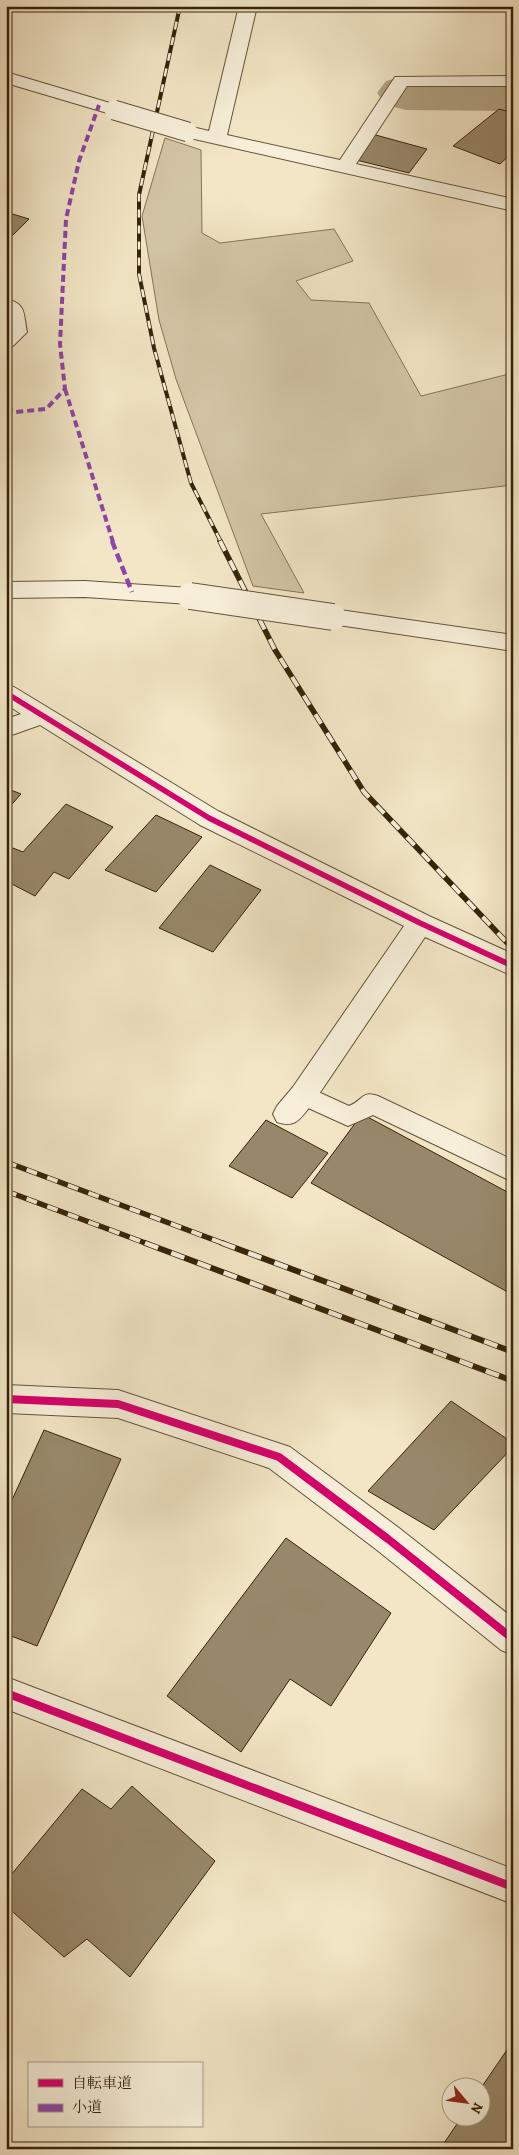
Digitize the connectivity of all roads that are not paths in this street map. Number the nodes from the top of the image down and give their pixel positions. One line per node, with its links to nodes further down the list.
1 (248, 6): 4 (street)
2 (6, 77): 4 (street, bridge)
3 (513, 81): 5 (street)
4 (217, 138): 5 (street)
5 (345, 167): 6 (street)
6 (513, 205)
7 (6, 305): 8 (street)
8 (6, 342)
9 (6, 590): 10 (street, bridge)
10 (513, 643)
11 (6, 693): 12 (street)
12 (40, 716): 13 (street); 14 (street)
13 (6, 728)
14 (420, 923): 15 (street); 16 (street)
15 (513, 966)
16 (295, 1104): 17 (lane)
17 (513, 1172)
18 (6, 1399): 19 (street)
19 (513, 1639)
20 (6, 1693): 21 (street)
21 (513, 1887)

